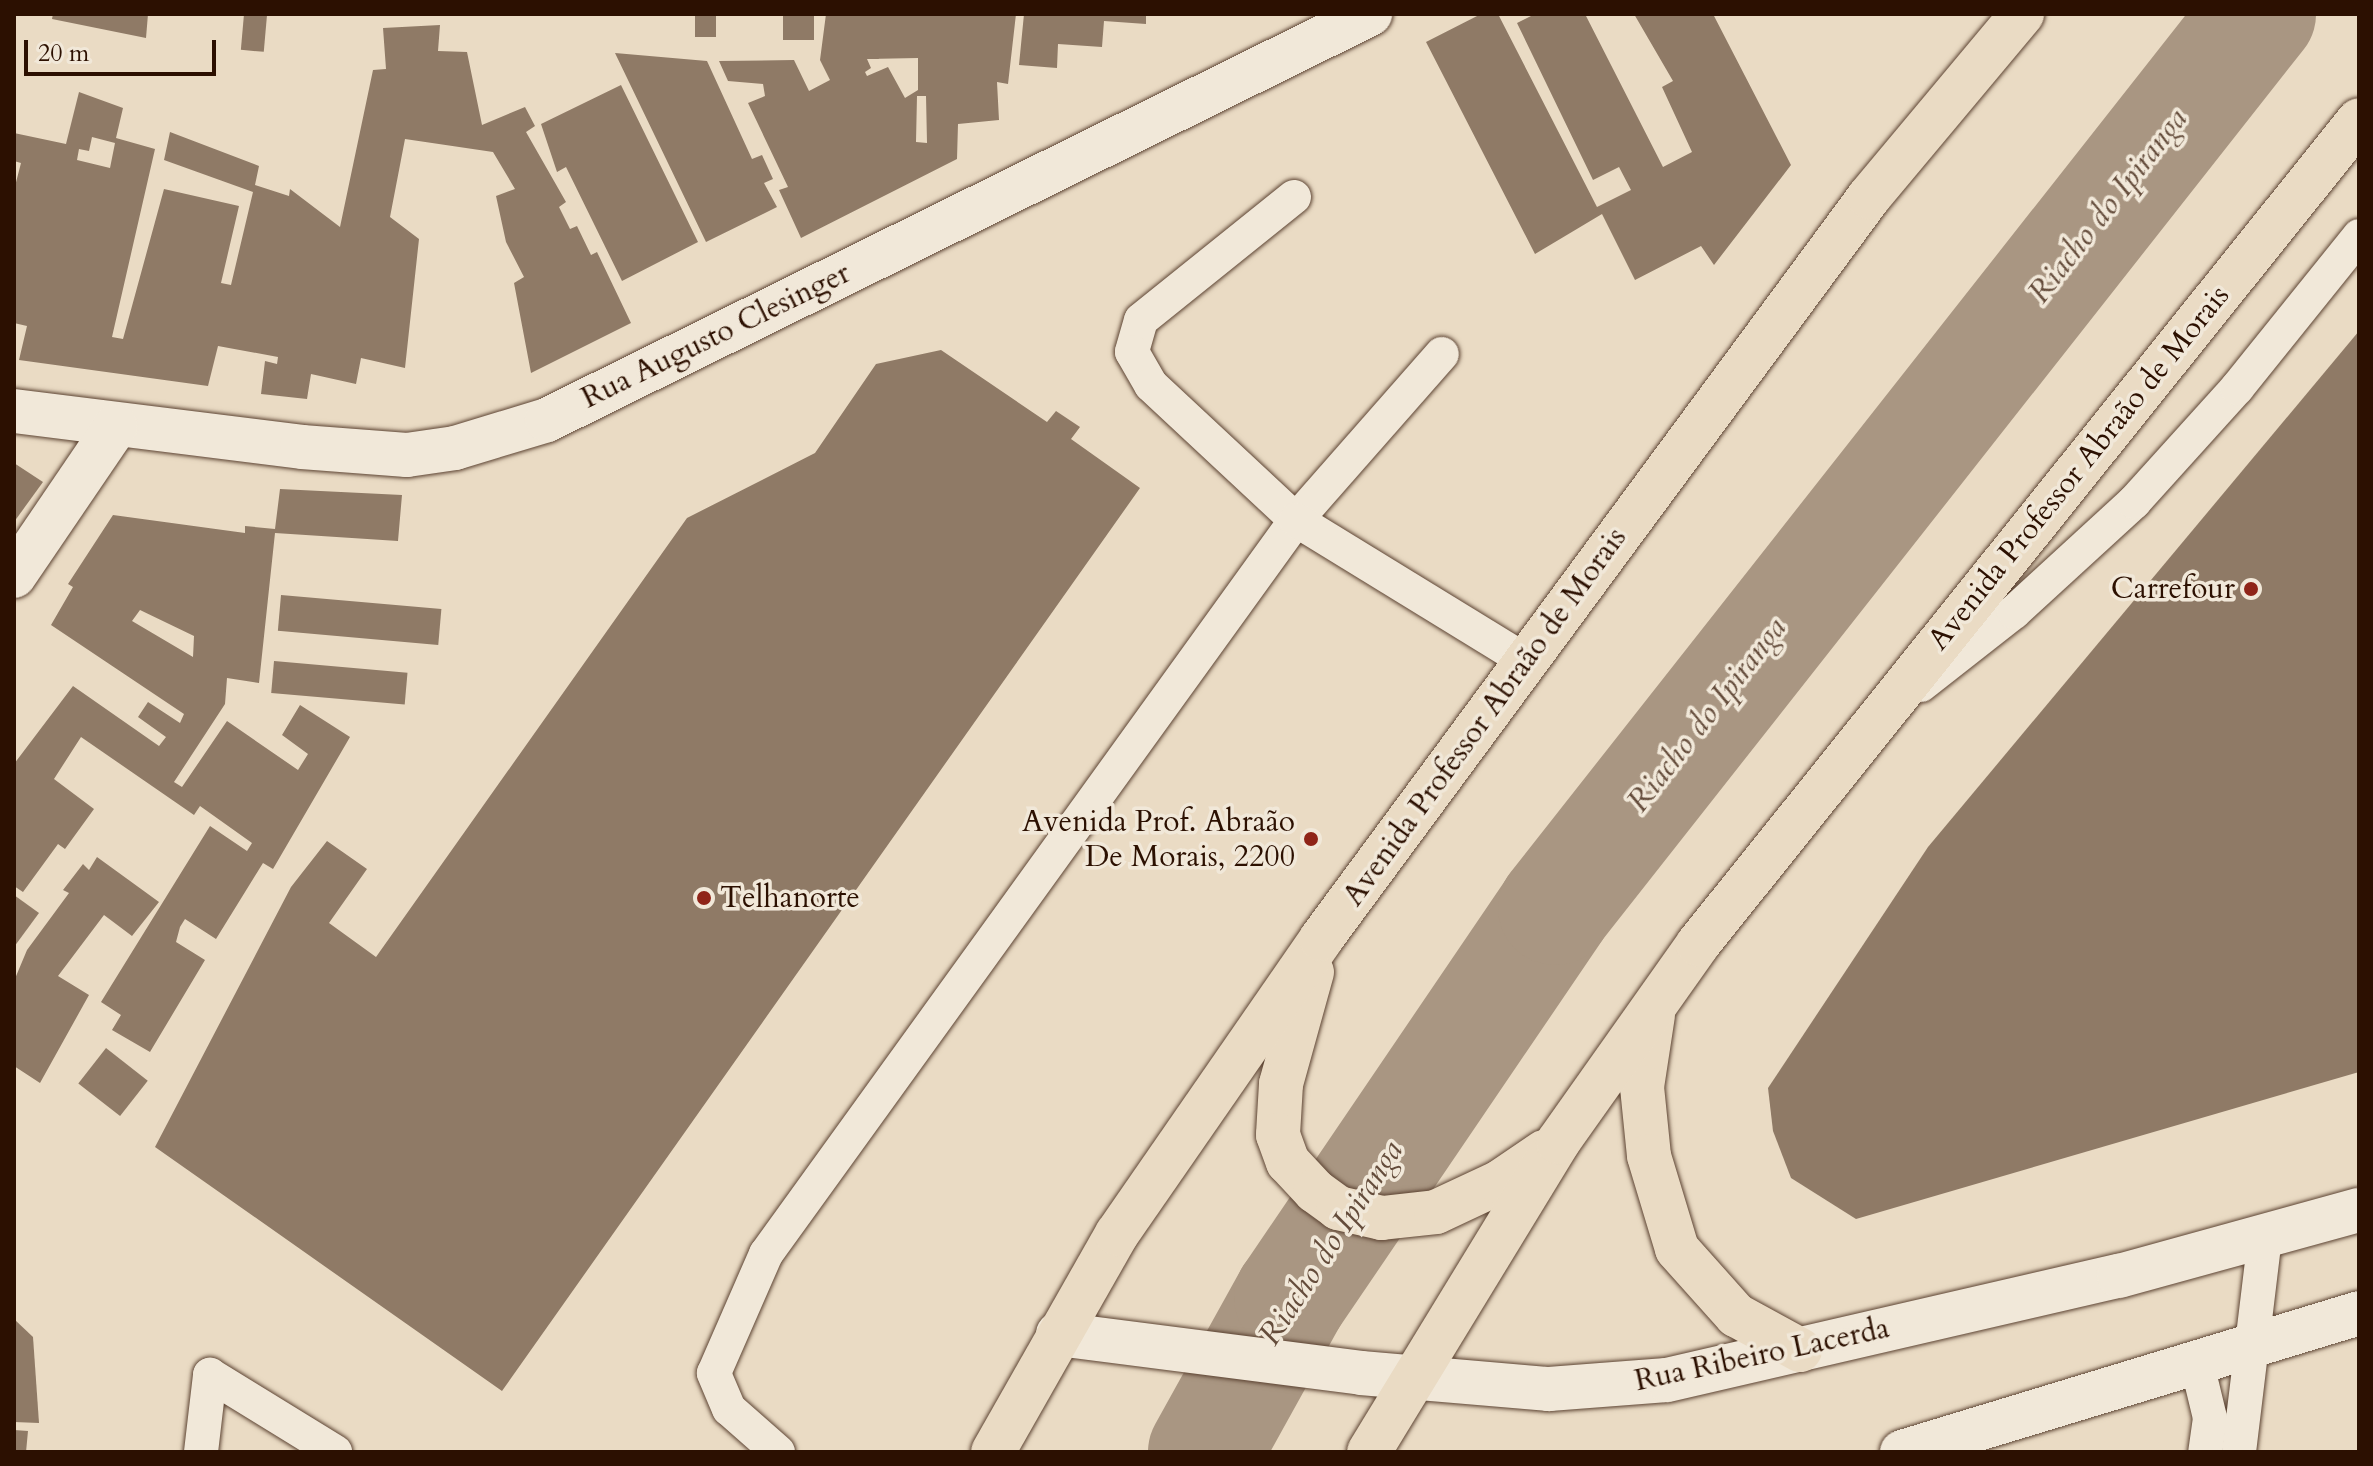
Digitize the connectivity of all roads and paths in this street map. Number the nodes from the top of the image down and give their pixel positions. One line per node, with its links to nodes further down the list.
1 (1370, 14): 8 (street, Rua Augusto Clesinger)
2 (2022, 14): 11 (main road, Avenida Professor Abraão de Morais)
3 (2359, 120): 12 (main road, Avenida Professor Abraão de Morais)
4 (1294, 197): 9 (lane)
5 (2359, 236): 12 (lane)
6 (1442, 354): 9 (lane)
7 (14, 411): 8 (street, Rua Augusto Clesinger)
8 (116, 426): 10 (street)
9 (1296, 520): 11 (lane); 26 (lane)
10 (14, 576)
11 (1526, 661): 13 (main road, Avenida Professor Abraão de Morais)
12 (1880, 717): 14 (main road, Avenida Professor Abraão de Morais)
13 (1321, 939): 15 (main road); 19 (main road, Avenida Professor Abraão de Morais)
14 (1654, 1005): 15 (main road, Avenida Professor Abraão de Morais); 21 (main road)
15 (1558, 1142): 23 (main road, Avenida Professor Abraão de Morais)
16 (2359, 1210): 17 (street, Rua Ribeiro Lacerda)
17 (2265, 1236): 20 (lane); 21 (street, Rua Ribeiro Lacerda)
18 (2359, 1313): 20 (street)
19 (1058, 1334): 23 (street, Rua Ribeiro Lacerda); 27 (main road, Avenida Professor Abraão de Morais)
20 (2254, 1344): 22 (street); 31 (lane)
21 (1800, 1350): 23 (street, Rua Ribeiro Lacerda)
22 (2196, 1360): 29 (street); 30 (lane)
23 (1416, 1378): 28 (main road, Avenida Professor Abraão de Morais)
24 (201, 1452): 25 (lane)
25 (335, 1452)
26 (778, 1452)
27 (993, 1452)
28 (1369, 1452)
29 (1902, 1452)
30 (2205, 1452)
31 (2239, 1452)

